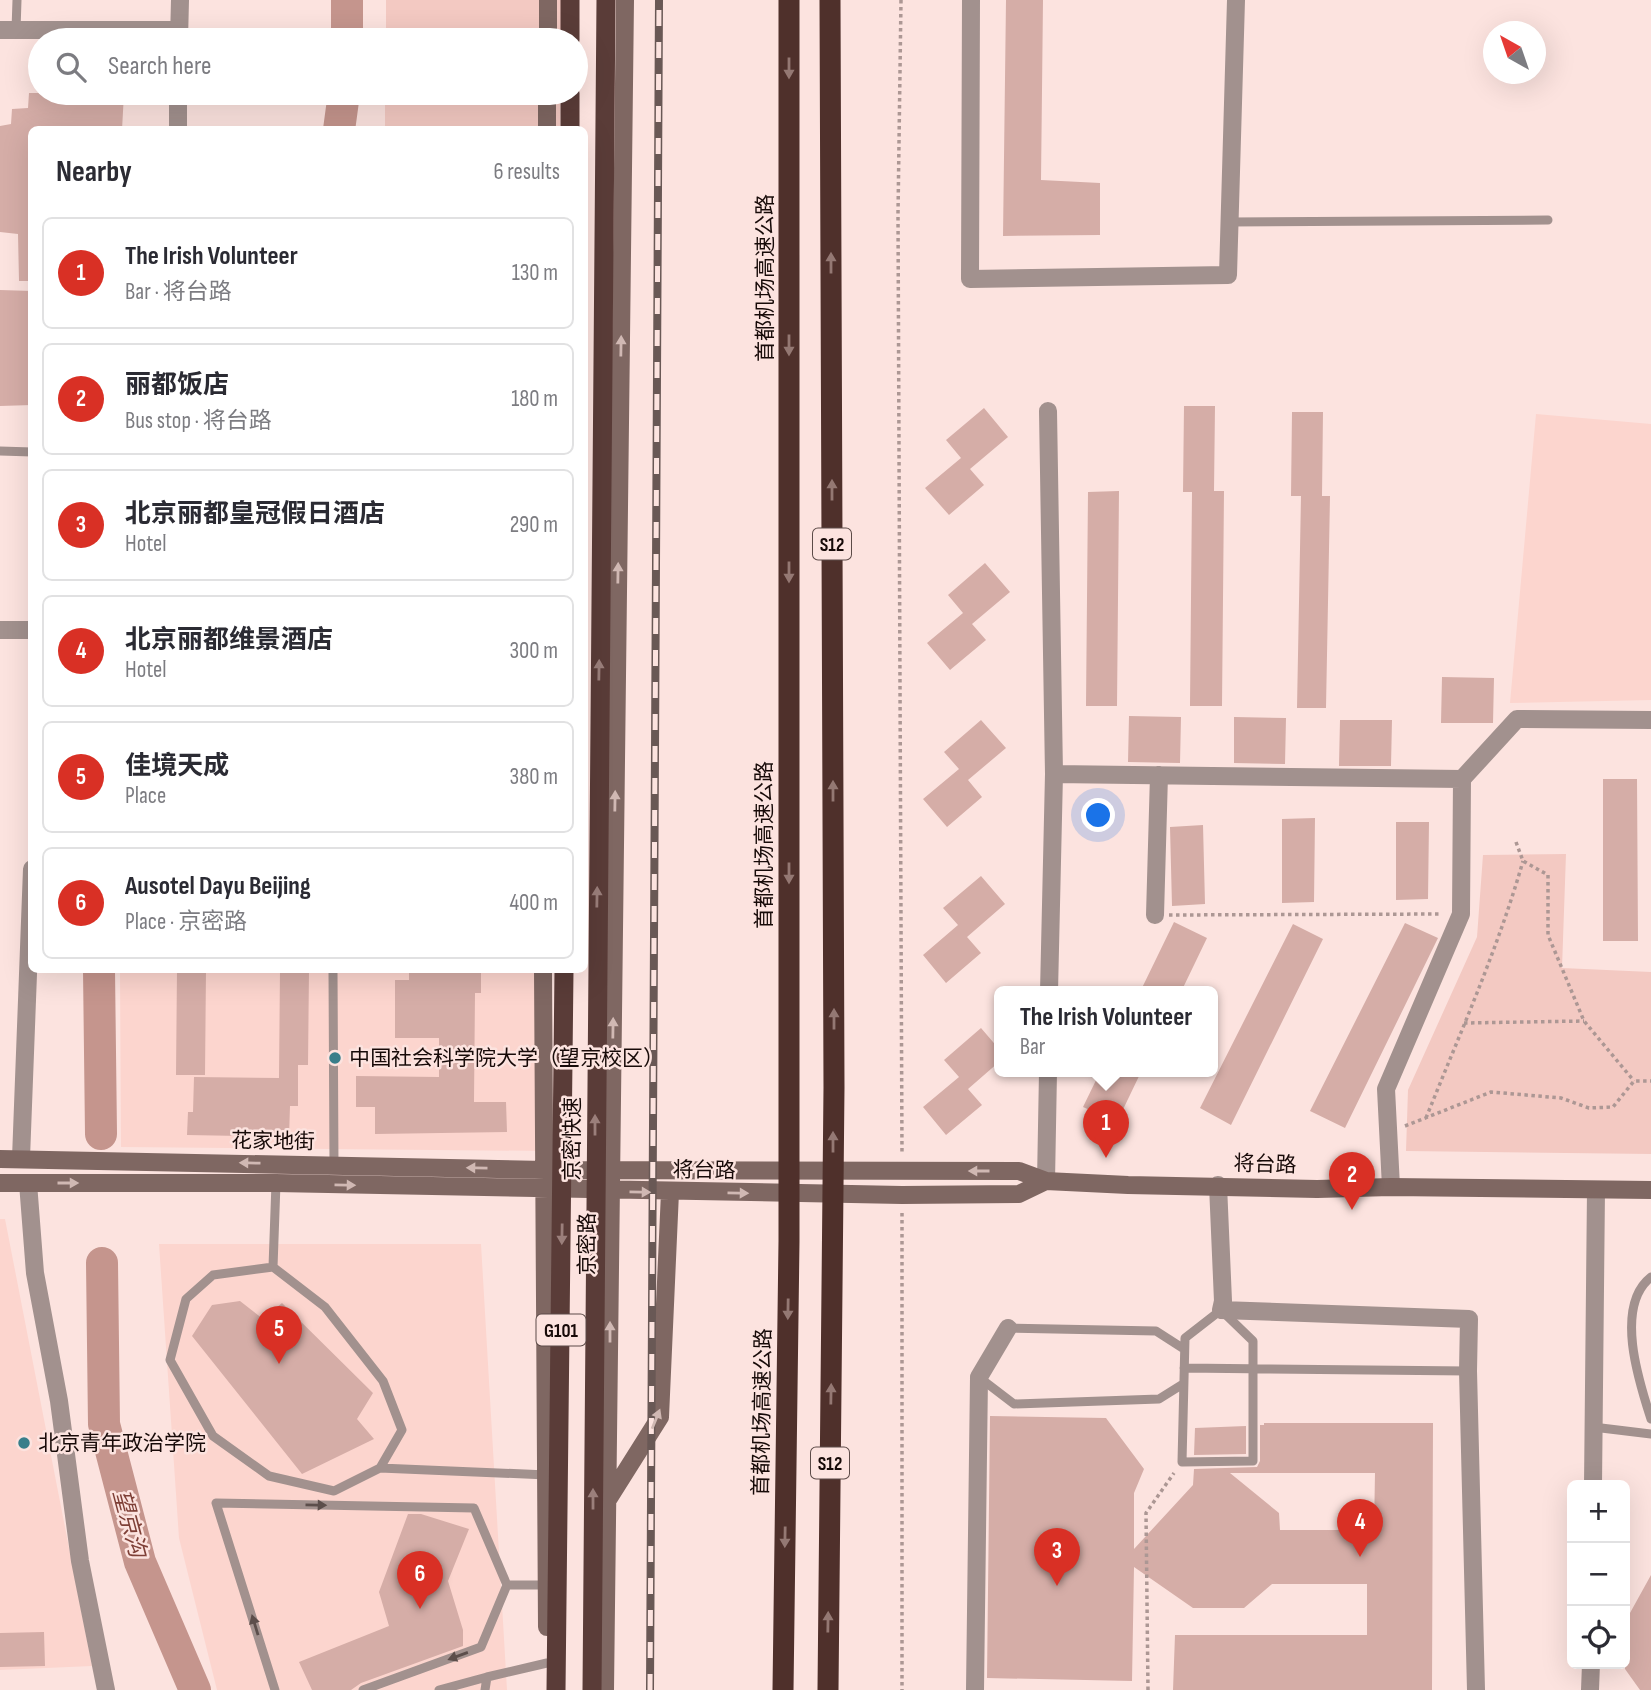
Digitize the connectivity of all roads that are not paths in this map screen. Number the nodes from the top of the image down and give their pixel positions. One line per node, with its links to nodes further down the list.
1 (17, 0): 14 (lane)
2 (180, 0): 11 (street)
3 (548, 0): 12 (main road)
4 (570, 0): 13 (highway)
5 (606, 0): 85 (highway, 京密快速 / G101, one-way to 5)
6 (625, 0): 44 (main road, 京密路 / G101, one-way to 6)
7 (789, 0): 87 (highway, 首都机场高速公路 / S12, one-way to 87)
8 (830, 0): 88 (highway, S12, one-way to 8)
9 (971, 0): 23 (street)
10 (1236, 0): 23 (street)
11 (179, 28)
12 (548, 28)
13 (570, 28)
14 (8, 30): 15 (street)
15 (28, 31)
16 (178, 105): 19 (street)
17 (547, 105): 20 (main road)
18 (570, 105): 21 (highway)
19 (178, 126)
20 (547, 126)
21 (570, 126)
22 (1548, 220): 23 (lane)
23 (1230, 222)
24 (1048, 411): 30 (street)
25 (0, 451): 26 (lane)
26 (28, 452)
27 (0, 630): 28 (street)
28 (28, 630)
29 (1651, 720): 32 (street)
30 (1054, 774): 31 (street); 38 (street)
31 (1159, 775): 32 (street); 33 (street)
32 (1462, 779): 50 (street)
33 (1155, 915)
34 (28, 973): 41 (street)
35 (333, 973): 42 (lane)
36 (543, 973): 43 (main road, 京密路 / G101)
37 (564, 973): 84 (highway, 京密快速 / G101, one-way to 84)
38 (1049, 986)
39 (1048, 1077): 45 (street)
40 (0, 1158): 41 (main road, 花家地街)
41 (21, 1158): 42 (main road, 花家地街, one-way to 41)
42 (334, 1165): 43 (main road, 花家地街, one-way to 42)
43 (545, 1170): 44 (main road, 花家地街); 51 (main road, 京密路 / G101)
44 (611, 1170): 45 (main road, 将台路, one-way to 44); 54 (main road, 京密路 / G101)
45 (1046, 1181): 49 (main road, 将台路); 55 (main road, 将台路, one-way to 45)
46 (0, 1183): 47 (main road, 花家地街)
47 (28, 1183): 48 (main road, 花家地街, one-way to 48); 78 (street)
48 (276, 1183): 51 (main road, 花家地街, one-way to 51); 56 (lane)
49 (1218, 1185): 50 (main road, 将台路); 58 (street)
50 (1391, 1187): 52 (main road, 将台路)
51 (544, 1188): 54 (main road, 花家地街); 70 (main road, 京密路 / G101)
52 (1596, 1190): 53 (main road, 将台路); 67 (street)
53 (1651, 1190)
54 (610, 1191): 55 (main road, 将台路, one-way to 55); 72 (main road, 京密路 / G101, one-way to 54)
55 (670, 1192): 72 (main road, one-way to 55)
56 (273, 1267): 69 (lane); 69 (lane)
57 (1651, 1277): 66 (lane)
58 (1221, 1310): 60 (lane); 62 (lane); 63 (street)
59 (1008, 1328): 60 (lane); 64 (street)
60 (1184, 1349): 61 (lane)
61 (1184, 1368): 62 (lane); 65 (lane)
62 (1253, 1370): 63 (lane); 65 (lane)
63 (1468, 1371): 90 (street)
64 (979, 1377): 65 (lane); 89 (street)
65 (1183, 1384)
66 (1651, 1419)
67 (1593, 1426): 68 (lane); 71 (street)
68 (1651, 1434)
69 (380, 1468): 70 (lane)
70 (547, 1475): 74 (main road, 京密路 / G101)
71 (1593, 1480)
72 (609, 1498): 86 (main road, 京密路 / G101)
73 (507, 1585): 74 (lane); 79 (lane, one-way to 73); 80 (lane, one-way to 80)
74 (547, 1585): 75 (main road, 京密路 / G101)
75 (547, 1662): 77 (lane); 83 (main road, 京密路 / G101)
76 (1591, 1669): 91 (street)
77 (486, 1677): 81 (lane); 82 (lane)
78 (106, 1690)
79 (275, 1690)
80 (363, 1690)
81 (439, 1690)
82 (485, 1690)
83 (547, 1690)
84 (556, 1690)
85 (592, 1690)
86 (605, 1690)
87 (783, 1690)
88 (828, 1690)
89 (975, 1690)
90 (1476, 1690)
91 (1590, 1690)

